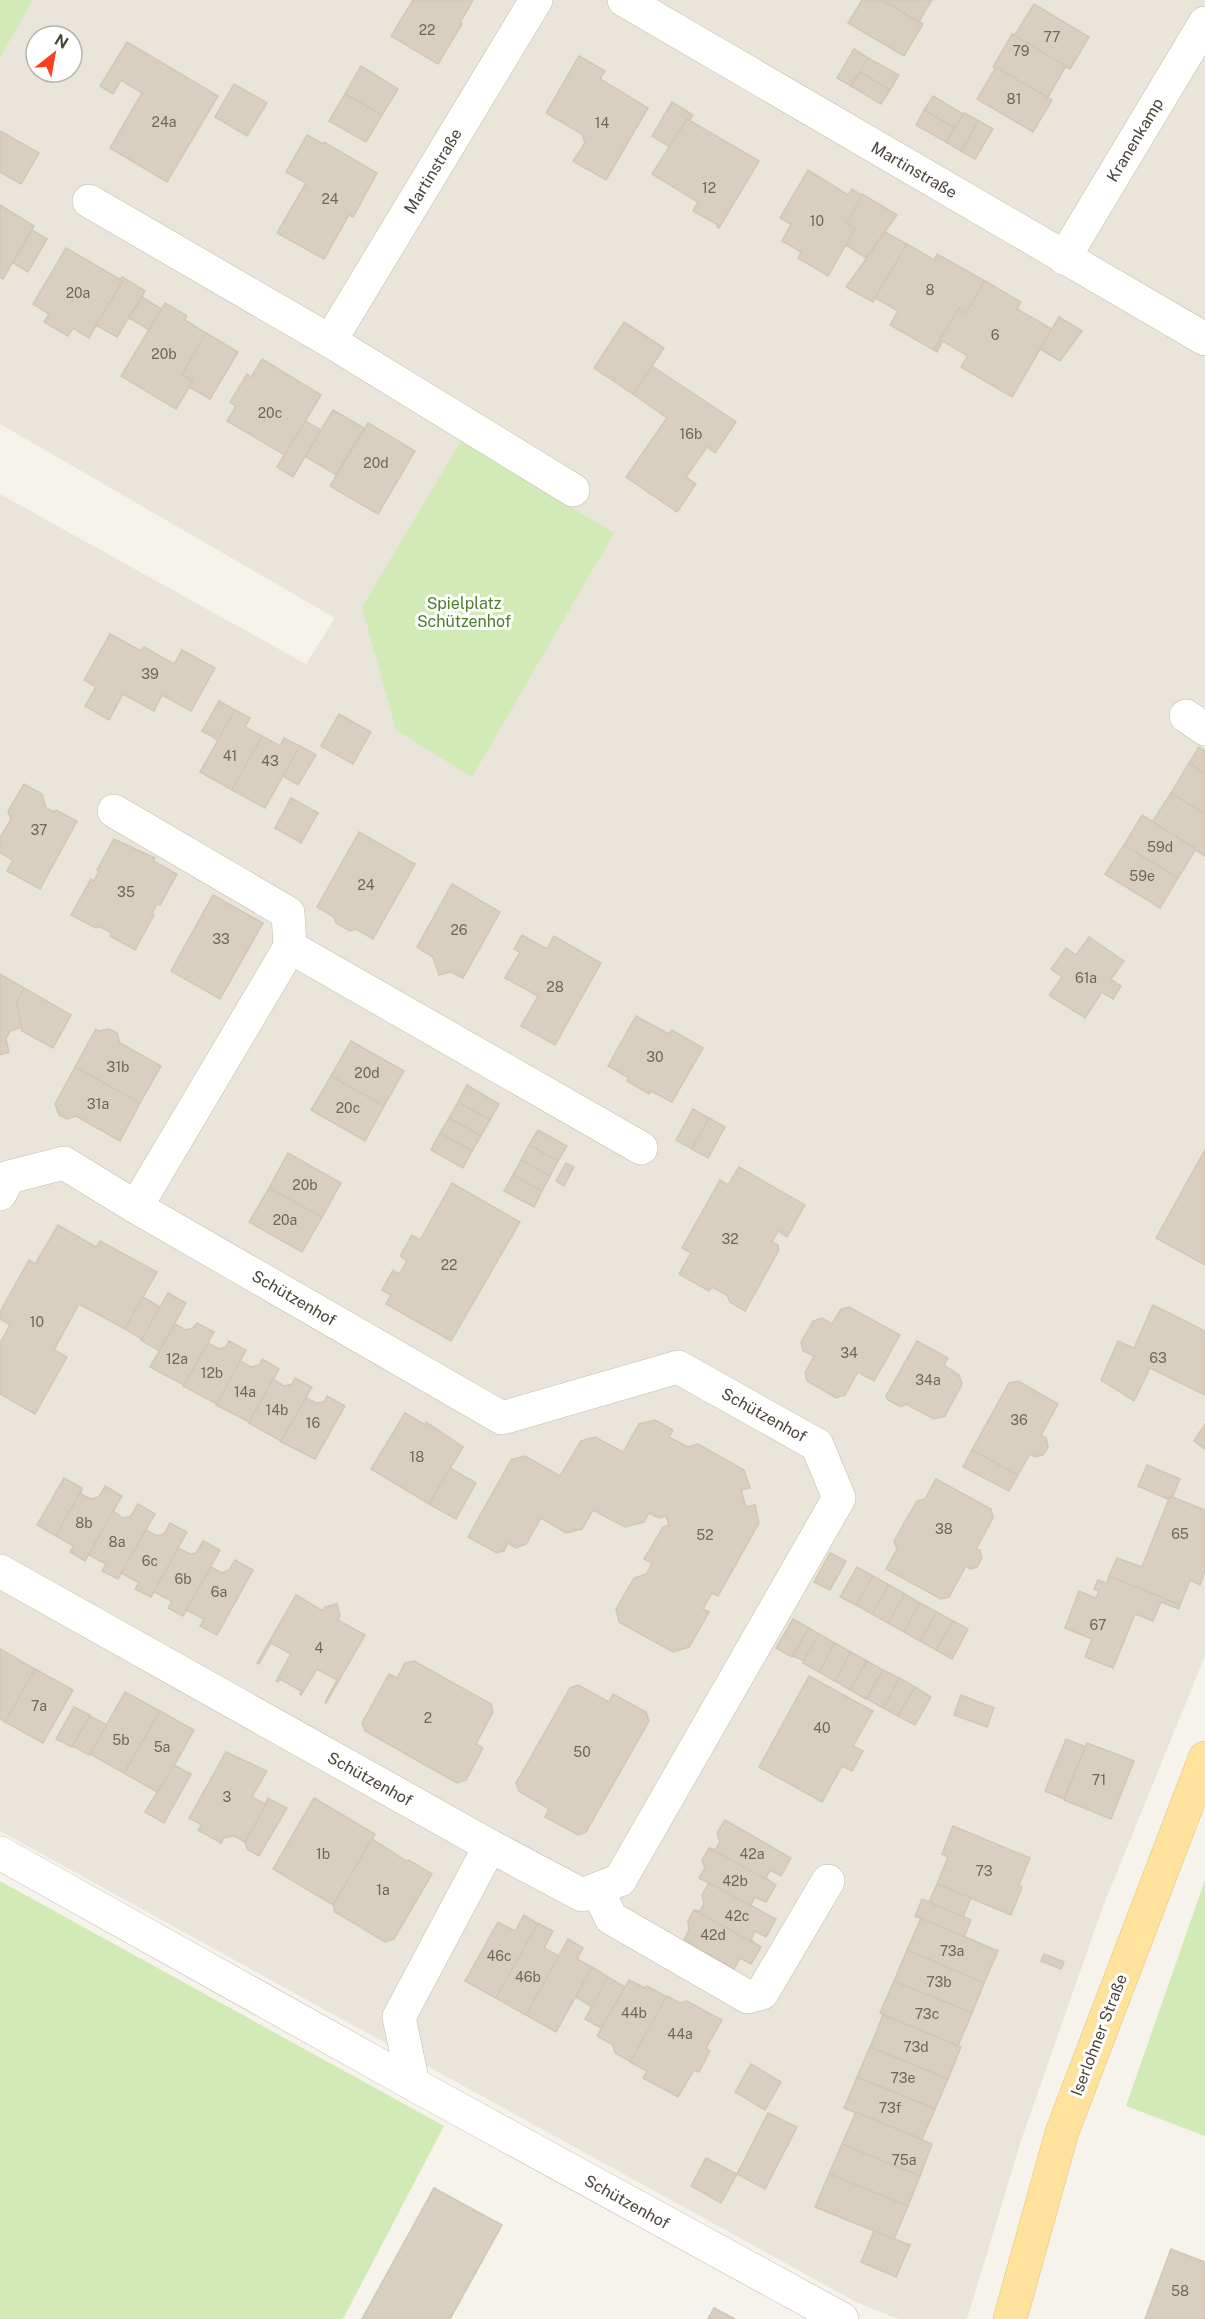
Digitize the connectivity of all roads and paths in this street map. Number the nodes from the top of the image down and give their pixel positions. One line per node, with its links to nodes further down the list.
1 (536, 0): 7 (street, Martinstraße)
2 (624, 0): 5 (street, Martinstraße)
3 (1205, 23): 5 (street, Kranenkamp)
4 (89, 201): 7 (street)
5 (1064, 258): 6 (street, Martinstraße)
6 (1205, 339)
7 (330, 341): 8 (street)
8 (573, 490)
9 (114, 811): 10 (street)
10 (290, 947): 11 (street); 13 (street)
11 (641, 1148)
12 (0, 1194): 13 (street, Schützenhof)
13 (136, 1207): 19 (street, Schützenhof)
14 (0, 1571): 16 (street, Schützenhof)
15 (1205, 1758): 22 (main road, Iserlohner Straße)
16 (490, 1846): 19 (street, Schützenhof); 20 (street)
17 (0, 1853): 20 (street, Schützenhof)
18 (828, 1881): 19 (street)
19 (597, 1889)
20 (413, 2084): 21 (street, Schützenhof)
21 (842, 2319)
22 (1010, 2319)

